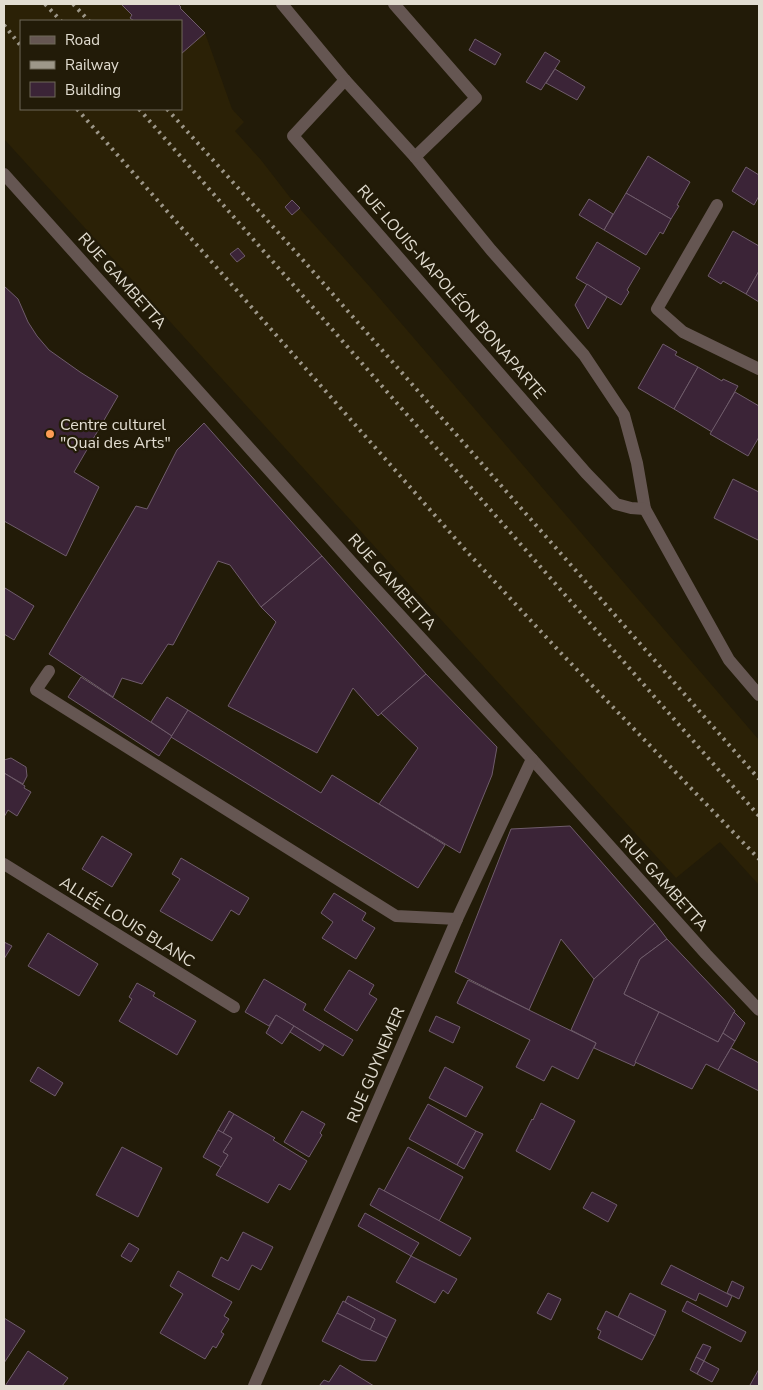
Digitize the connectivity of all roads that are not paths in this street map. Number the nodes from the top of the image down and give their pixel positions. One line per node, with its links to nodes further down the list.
1 (282, 4): 3 (street)
2 (394, 4): 4 (street)
3 (345, 80): 4 (street); 8 (street, RUE LOUIS-NAPOLÉON BONAPARTE)
4 (415, 157): 8 (street)
5 (4, 174): 11 (street, RUE GAMBETTA)
6 (717, 205): 7 (street)
7 (759, 369)
8 (645, 509): 10 (street)
9 (49, 671): 13 (street)
10 (759, 695)
11 (532, 759): 13 (street, RUE GUYNEMER); 15 (street, RUE GAMBETTA)
12 (4, 864): 14 (street, ALLÉE LOUIS BLANC)
13 (457, 919): 16 (street, RUE GUYNEMER)
14 (234, 1007)
15 (759, 1010)
16 (254, 1386)

